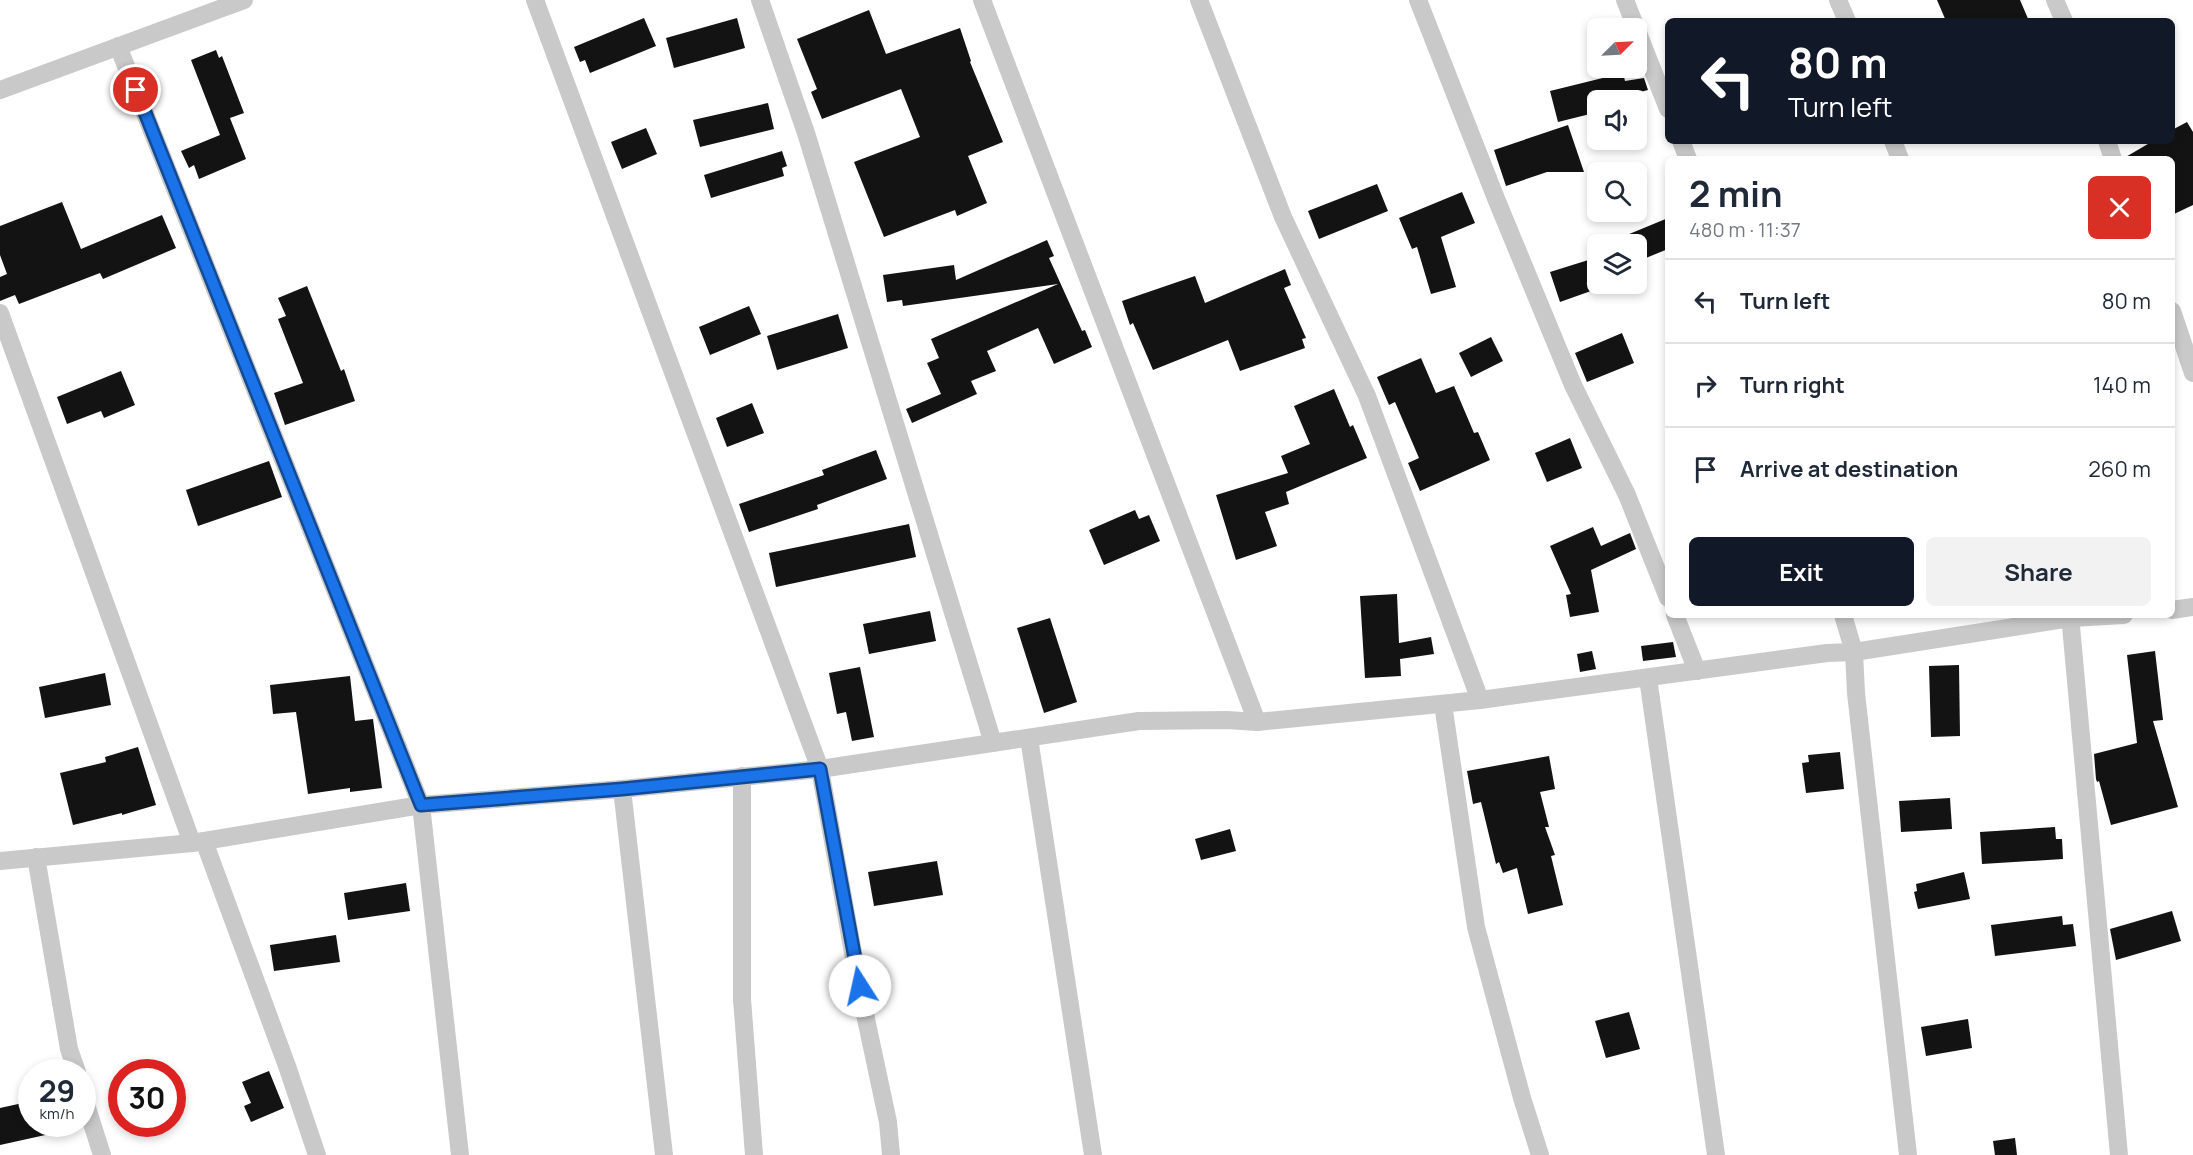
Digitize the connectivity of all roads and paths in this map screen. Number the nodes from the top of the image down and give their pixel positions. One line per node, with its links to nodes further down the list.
1 (244, 0): 12 (street)
2 (535, 0): 33 (street)
3 (760, 0): 32 (street)
4 (982, 0): 30 (street)
5 (1199, 0): 28 (street)
6 (1418, 0): 18 (street)
7 (1625, 0): 14 (street)
8 (1839, 0): 10 (street)
9 (2055, 0): 11 (street)
10 (1845, 18)
11 (2063, 18)
12 (118, 46): 13 (street); 36 (street)
13 (0, 90)
14 (1665, 101)
15 (0, 313): 37 (street)
16 (2175, 320): 17 (street)
17 (2193, 373)
18 (1665, 590)
19 (2193, 607): 20 (street)
20 (2175, 610)
21 (1676, 618): 26 (street)
22 (1844, 618): 25 (street)
23 (2064, 618): 25 (street)
24 (2070, 618): 52 (street)
25 (1854, 652): 26 (street); 51 (street)
26 (1697, 671): 27 (street)
27 (1648, 678): 28 (street); 50 (street)
28 (1480, 700): 29 (street)
29 (1443, 704): 30 (street); 49 (street)
30 (1257, 722): 31 (street)
31 (1029, 738): 32 (street); 48 (street)
32 (993, 743): 33 (street)
33 (820, 769): 34 (street); 47 (street)
34 (742, 776): 35 (street); 46 (street)
35 (622, 789): 36 (street); 45 (street)
36 (421, 805): 37 (street); 44 (street)
37 (198, 842): 38 (street); 43 (street)
38 (36, 857): 39 (street); 40 (street)
39 (0, 861)
40 (72, 1059)
41 (96, 1136): 42 (street)
42 (102, 1155)
43 (317, 1155)
44 (460, 1155)
45 (664, 1155)
46 (754, 1155)
47 (891, 1155)
48 (1093, 1155)
49 (1540, 1155)
50 (1716, 1155)
51 (1908, 1155)
52 (2119, 1155)

